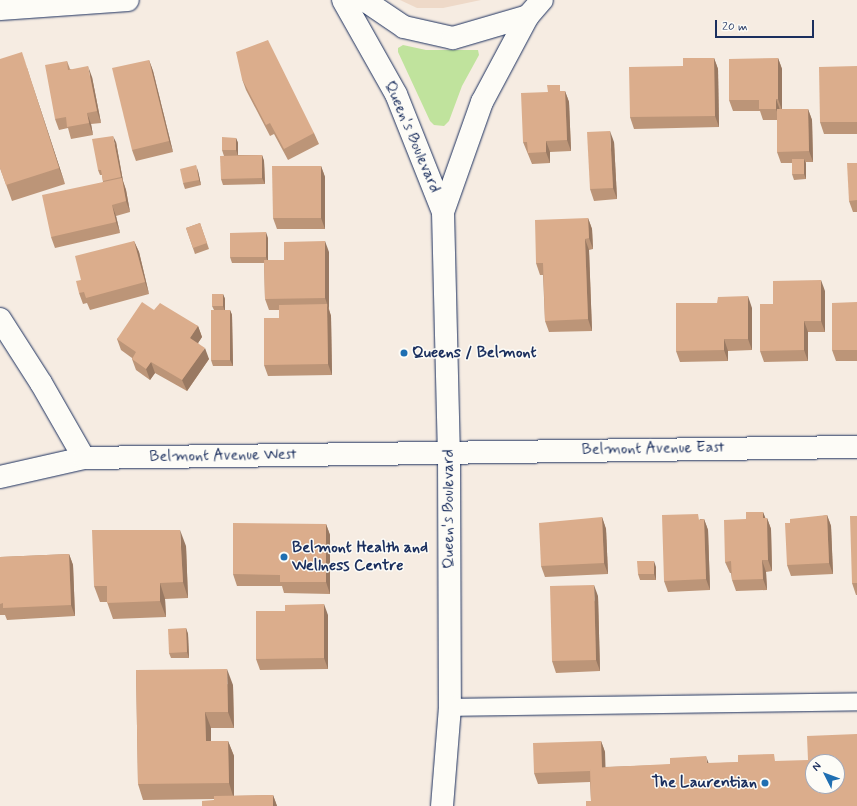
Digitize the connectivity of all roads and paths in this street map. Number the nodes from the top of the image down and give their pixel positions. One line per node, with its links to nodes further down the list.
1 (128, 0): 5 (street)
2 (343, 0): 7 (street, Queen's Boulevard)
3 (364, 0): 6 (street)
4 (542, 0): 6 (street, Queen's Boulevard)
5 (0, 9)
6 (528, 16): 7 (street, Queen's Boulevard)
7 (443, 212): 10 (street, Queen's Boulevard)
8 (0, 319): 11 (street)
9 (857, 447): 10 (street, Belmont Avenue East)
10 (449, 452): 11 (street, Belmont Avenue West); 14 (street, Queen's Boulevard)
11 (84, 458): 12 (street, Belmont Avenue West)
12 (0, 477)
13 (857, 701): 14 (lane)
14 (450, 707): 15 (street, Queen's Boulevard)
15 (442, 806)

